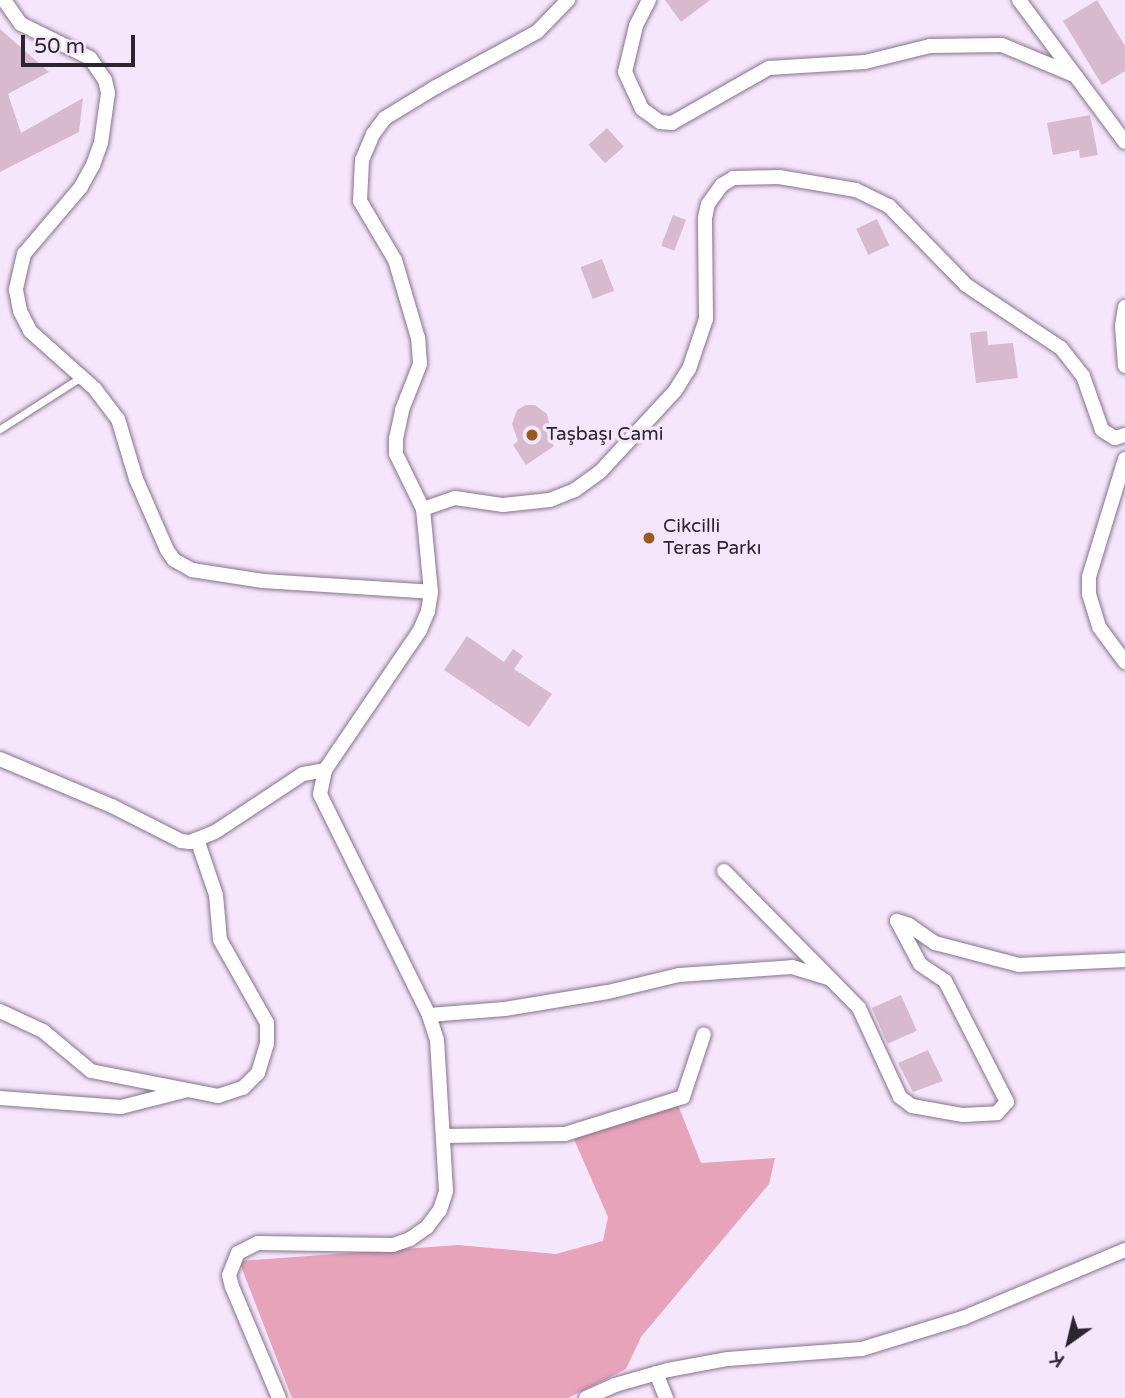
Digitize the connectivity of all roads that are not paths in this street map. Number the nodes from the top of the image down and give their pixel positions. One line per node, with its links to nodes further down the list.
1 (4, 0): 9 (street)
2 (568, 0): 13 (street)
3 (649, 0): 5 (street)
4 (1019, 0): 5 (street)
5 (1074, 75): 6 (street)
6 (1125, 142)
7 (1125, 307): 8 (street)
8 (1125, 366)
9 (80, 377): 10 (lane); 14 (street)
10 (0, 429)
11 (1124, 439): 13 (street)
12 (1125, 459): 15 (street)
13 (423, 509): 14 (street)
14 (430, 592): 17 (street)
15 (1125, 662)
16 (0, 759): 18 (street)
17 (325, 770): 18 (street); 23 (street)
18 (198, 842): 25 (street)
19 (724, 871): 21 (street)
20 (1125, 960): 21 (street)
21 (830, 978): 23 (street)
22 (0, 1011): 25 (street)
23 (429, 1015): 27 (street)
24 (704, 1034): 27 (street)
25 (189, 1090): 26 (street)
26 (0, 1098)
27 (445, 1136): 30 (street)
28 (1125, 1250): 29 (street)
29 (656, 1373): 31 (street); 32 (street)
30 (279, 1398)
31 (586, 1398)
32 (666, 1398)

